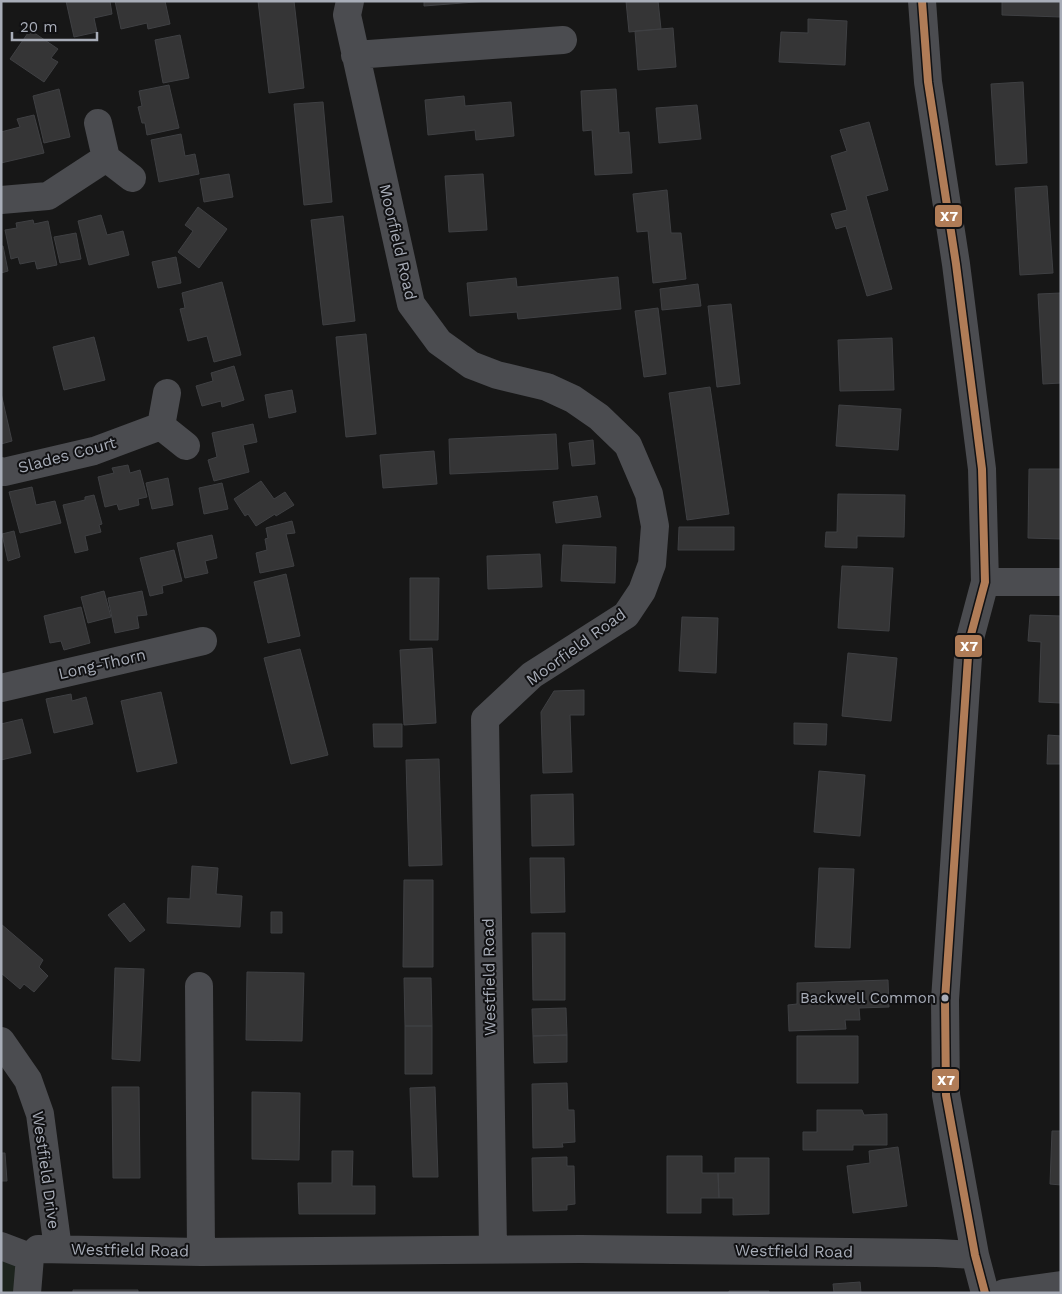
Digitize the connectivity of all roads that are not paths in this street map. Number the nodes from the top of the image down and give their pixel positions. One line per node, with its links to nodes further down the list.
1 (350, 1): 4 (street, Moorfield Road)
2 (922, 1): 13 (street)
3 (563, 40): 4 (street)
4 (355, 55): 17 (street, Moorfield Road)
5 (98, 122): 6 (street)
6 (106, 158): 7 (street); 8 (street)
7 (132, 178)
8 (1, 200)
9 (167, 393): 10 (street)
10 (161, 426): 11 (street); 12 (street, Slades Court)
11 (186, 446)
12 (1, 471)
13 (985, 582): 14 (street); 24 (street)
14 (1061, 582)
15 (203, 641): 16 (street, Long-Thorn)
16 (1, 688)
17 (496, 709): 22 (street, Westfield Road)
18 (199, 986): 23 (street, Westfield Road)
19 (1, 1041): 21 (street, Westfield Drive)
20 (1, 1246): 25 (street)
21 (58, 1249): 23 (street, Westfield Road); 25 (street, Westfield Road)
22 (493, 1249): 23 (street, Westfield Road); 24 (street, Westfield Road)
23 (201, 1252)
24 (975, 1255): 28 (street)
25 (30, 1257): 27 (street)
26 (1061, 1285): 29 (street)
27 (27, 1293)
28 (985, 1293)
29 (1004, 1293)

